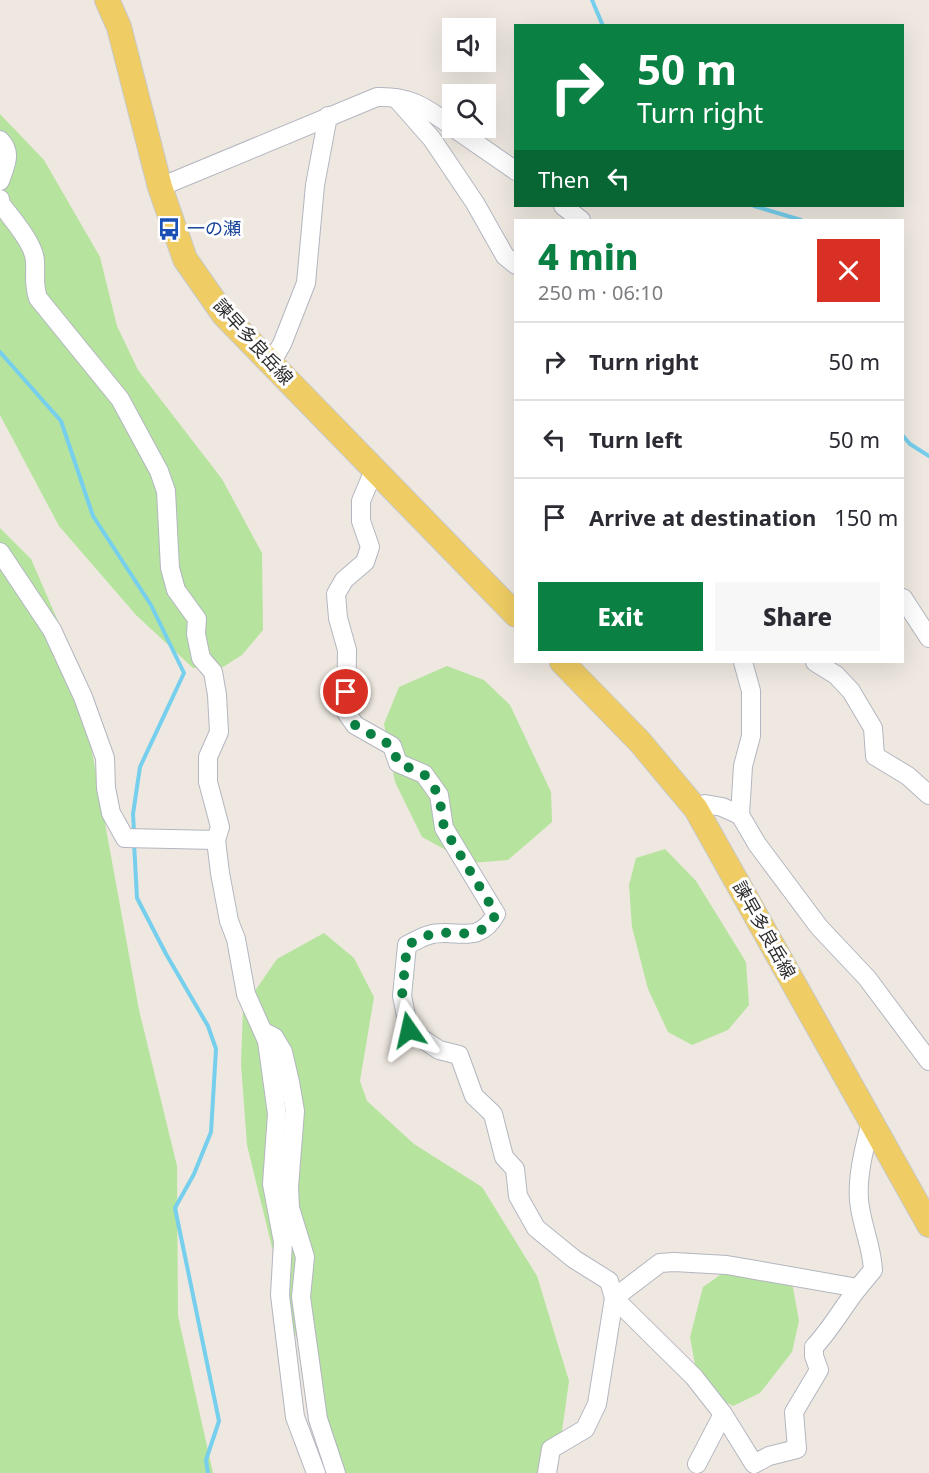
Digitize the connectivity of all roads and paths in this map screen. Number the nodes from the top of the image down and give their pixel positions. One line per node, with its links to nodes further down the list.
1 (107, 0): 9 (main road, 諫早多良岳線)
2 (395, 96): 3 (street); 4 (street); 13 (street)
3 (328, 116): 9 (street); 14 (street)
4 (442, 119)
5 (469, 138): 7 (street)
6 (0, 140): 8 (street)
7 (514, 170)
8 (0, 181)
9 (160, 187): 14 (main road, 諫早多良岳線)
10 (0, 199): 26 (street)
11 (563, 207): 12 (street)
12 (580, 219)
13 (514, 263)
14 (271, 363): 15 (main road, 諫早多良岳線)
15 (374, 470): 18 (main road, 諫早多良岳線); 32 (street)
16 (0, 552): 26 (street)
17 (904, 600): 19 (street)
18 (514, 613)
19 (929, 638)
20 (563, 663): 24 (main road, 諫早多良岳線)
21 (743, 663): 25 (street)
22 (817, 663): 23 (street)
23 (929, 795)
24 (696, 809): 25 (street); 29 (main road, 諫早多良岳線)
25 (740, 815): 28 (street)
26 (216, 840): 27 (street)
27 (263, 1032): 36 (street); 37 (street)
28 (929, 1061)
29 (871, 1121): 30 (main road, 諫早多良岳線); 31 (street)
30 (929, 1225)
31 (858, 1288): 32 (street); 35 (street)
32 (614, 1298): 33 (street); 38 (street)
33 (723, 1414): 34 (street); 35 (street)
34 (697, 1464)
35 (757, 1469)
36 (316, 1473)
37 (336, 1473)
38 (547, 1473)

